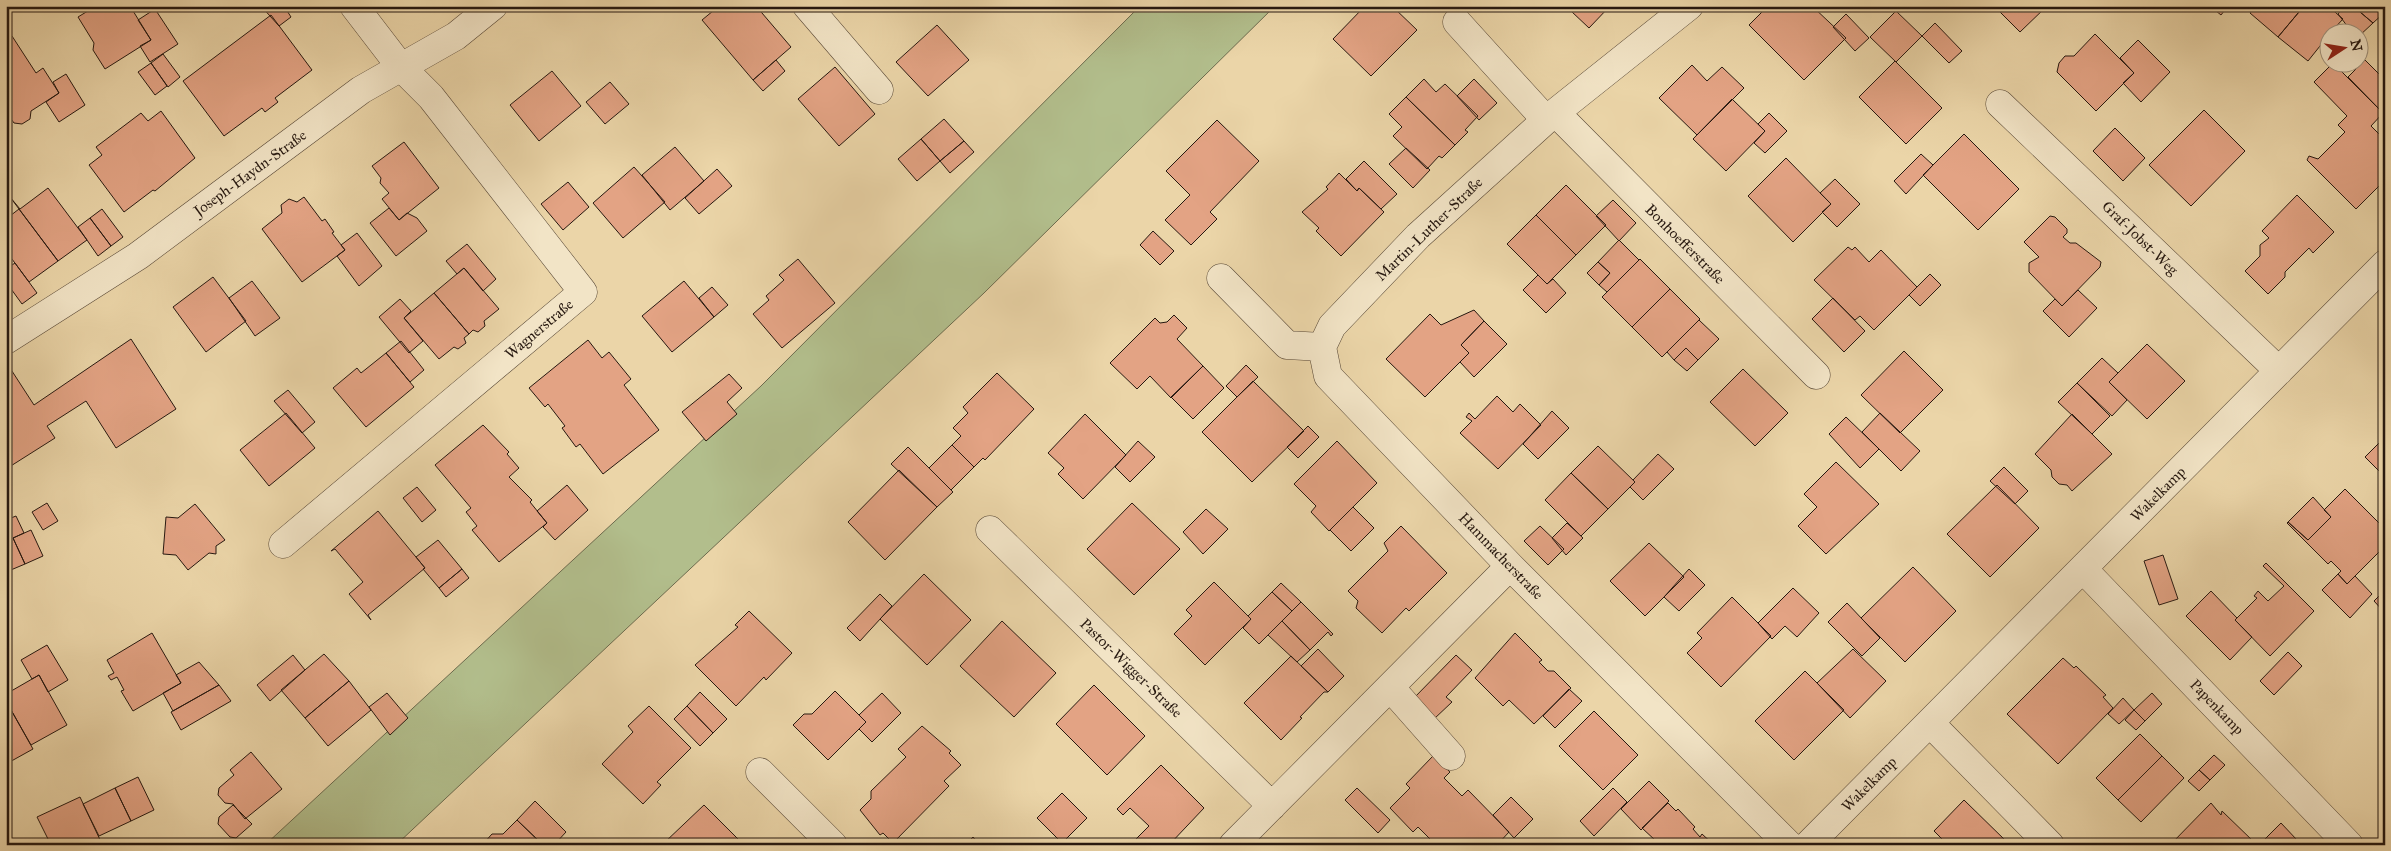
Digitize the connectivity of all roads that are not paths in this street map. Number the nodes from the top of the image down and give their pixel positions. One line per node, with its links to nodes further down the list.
1 (354, 6): 6 (street, Wagnerstraße)
2 (493, 6): 6 (street, Joseph-Haydn-Straße)
3 (807, 6): 7 (street)
4 (1690, 6): 9 (street, Martin-Luther-Straße)
5 (1457, 22): 9 (street)
6 (400, 66): 12 (street, Joseph-Haydn-Straße); 17 (street, Wagnerstraße)
7 (879, 90)
8 (2000, 104): 14 (street, Graf-Jobst-Weg)
9 (1551, 116): 13 (street, Martin-Luther-Straße); 15 (street, Bonhoefferstraße)
10 (2385, 264): 14 (street, Wakelkamp)
11 (1221, 278): 13 (street)
12 (6, 340)
13 (1322, 347): 18 (street, Hammacherstraße)
14 (2279, 371): 19 (street, Wakelkamp)
15 (1816, 375)
16 (990, 530): 24 (street, Pastor-Wigger-Straße)
17 (283, 544)
18 (1510, 566): 20 (street); 27 (street, Hammacherstraße)
19 (2083, 569): 21 (street, Wakelkamp); 30 (street, Papenkamp)
20 (1390, 687): 22 (street); 24 (street)
21 (1930, 723): 28 (street, Wakelkamp); 29 (street)
22 (1451, 756)
23 (760, 772): 25 (street)
24 (1272, 806): 26 (street)
25 (834, 845)
26 (1233, 845)
27 (1789, 845)
28 (1808, 845)
29 (2050, 845)
30 (2349, 845)

